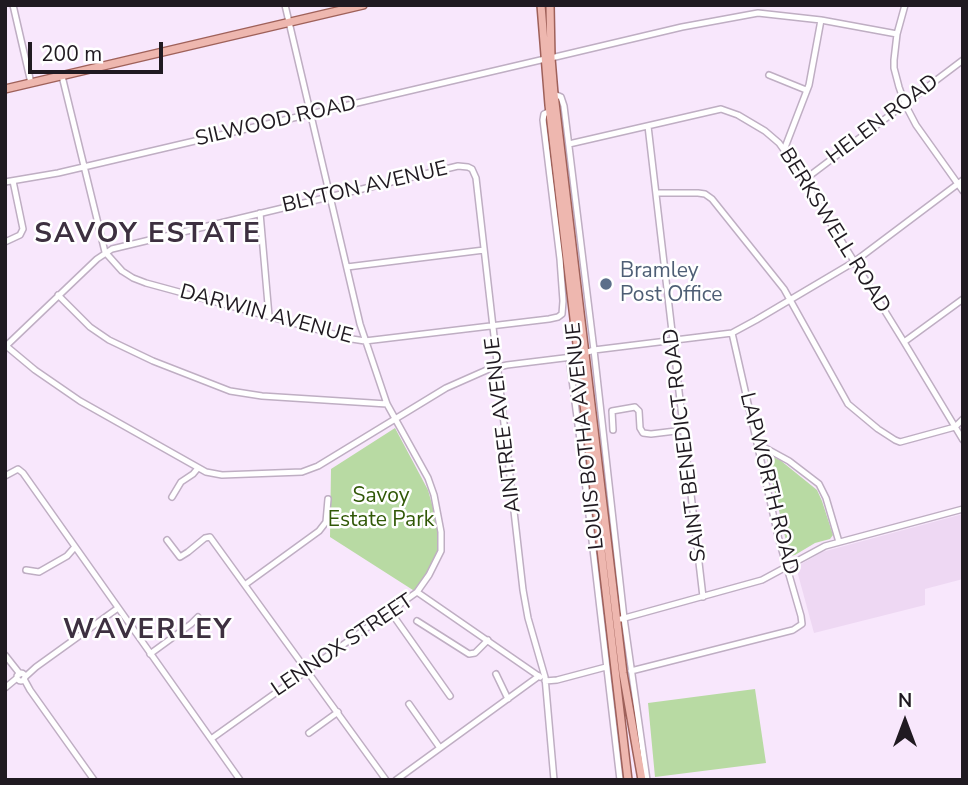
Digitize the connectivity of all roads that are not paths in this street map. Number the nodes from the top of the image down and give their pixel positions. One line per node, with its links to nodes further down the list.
1 (12, 5): 14 (street)
2 (285, 5): 8 (street)
3 (363, 5): 8 (main road)
4 (541, 5): 10 (main road, LOUIS BOTHA AVENUE)
5 (550, 5): 10 (main road, LOUIS BOTHA AVENUE)
6 (905, 5): 9 (street)
7 (821, 20): 9 (street, SILWOOD ROAD); 10 (street, SILWOOD ROAD); 16 (street)
8 (289, 23): 13 (main road); 19 (street)
9 (897, 34): 18 (street)
10 (548, 59): 17 (main road, LOUIS BOTHA AVENUE); 19 (street, SILWOOD ROAD); 36 (main road, LOUIS BOTHA AVENUE)
11 (963, 60): 18 (street, HELEN ROAD)
12 (769, 75): 16 (street)
13 (62, 76): 14 (main road); 23 (street)
14 (31, 83): 15 (main road)
15 (5, 89)
16 (807, 90): 22 (street)
17 (554, 94): 21 (street, LOUIS BOTHA AVENUE); 36 (main road, LOUIS BOTHA AVENUE)
18 (905, 104): 25 (street, HELEN ROAD); 28 (street)
19 (311, 114): 23 (street, SILWOOD ROAD); 31 (street)
20 (648, 126): 21 (street, BERKSWELL ROAD); 22 (street, BERKSWELL ROAD); 30 (street, SAINT BENEDICT ROAD)
21 (569, 144): 36 (street, LOUIS BOTHA AVENUE)
22 (784, 150): 25 (street, BERKSWELL ROAD)
23 (83, 167): 26 (street, SILWOOD ROAD); 35 (street)
24 (472, 169): 31 (street, BLYTON AVENUE); 34 (street, AINTREE AVENUE)
25 (804, 180): 37 (street, BERKSWELL ROAD)
26 (13, 181): 27 (street, SILWOOD ROAD); 33 (street)
27 (5, 182)
28 (960, 182): 29 (street); 37 (street)
29 (963, 191)
30 (656, 194): 42 (street); 48 (street, SAINT BENEDICT ROAD)
31 (330, 197): 32 (street, BLYTON AVENUE); 38 (street)
32 (260, 213): 35 (street, BLYTON AVENUE); 44 (street)
33 (5, 242)
34 (484, 250): 38 (street); 46 (street, AINTREE AVENUE)
35 (104, 253): 39 (street, BLYTON AVENUE); 44 (street, DARWIN AVENUE)
36 (571, 257): 41 (main road, LOUIS BOTHA AVENUE); 43 (street, LOUIS BOTHA AVENUE); 52 (street, LOUIS BOTHA AVENUE); 53 (main road, LOUIS BOTHA AVENUE)
37 (854, 262): 42 (street); 50 (street, BERKSWELL ROAD)
38 (347, 267): 49 (street)
39 (58, 295): 51 (street, BLYTON AVENUE); 56 (street)
40 (963, 299): 50 (street)
41 (573, 300): 43 (street); 53 (main road, LOUIS BOTHA AVENUE)
42 (791, 300): 47 (street); 59 (street)
43 (563, 301): 45 (street, LOUIS BOTHA AVENUE)
44 (269, 316): 49 (street, DARWIN AVENUE)
45 (558, 317): 46 (street, DARWIN AVENUE)
46 (493, 325): 49 (street, DARWIN AVENUE); 55 (street, AINTREE AVENUE)
47 (732, 333): 48 (street); 63 (street, LAPWORTH ROAD)
48 (673, 340): 52 (street); 61 (street, SAINT BENEDICT ROAD)
49 (365, 341): 56 (street)
50 (904, 342): 59 (street, BERKSWELL ROAD)
51 (6, 345): 64 (street)
52 (594, 350): 53 (street); 80 (street, LOUIS BOTHA AVENUE)
53 (582, 355): 54 (street); 80 (main road, LOUIS BOTHA AVENUE)
54 (569, 357): 55 (street); 85 (street, LOUIS BOTHA AVENUE)
55 (497, 366): 57 (street); 91 (street, AINTREE AVENUE)
56 (387, 404): 57 (street)
57 (394, 418): 64 (street); 75 (street)
58 (963, 419): 59 (street)
59 (955, 427): 62 (street, BERKSWELL ROAD)
60 (613, 430): 61 (street)
61 (684, 430): 76 (street, SAINT BENEDICT ROAD)
62 (963, 440)
63 (758, 444): 70 (street); 72 (street, LAPWORTH ROAD)
64 (198, 468): 66 (street)
65 (8, 474): 71 (street)
66 (172, 497)
67 (328, 499): 74 (street)
68 (963, 509): 70 (street)
69 (167, 540): 74 (street)
70 (839, 542): 72 (street)
71 (74, 548): 73 (street); 77 (street)
72 (787, 567): 76 (street); 87 (street, LAPWORTH ROAD)
73 (26, 570)
74 (246, 584): 86 (street)
75 (416, 592): 78 (street, LENNOX STREET); 82 (street, LENNOX STREET)
76 (703, 597): 80 (street)
77 (118, 608): 83 (street); 90 (street)
78 (390, 611): 86 (street, LENNOX STREET); 93 (street)
79 (198, 617): 83 (street)
80 (617, 619): 87 (street, LOUIS BOTHA AVENUE); 106 (main road, LOUIS BOTHA AVENUE); 107 (main road, LOUIS BOTHA AVENUE)
81 (417, 621): 82 (street)
82 (488, 640): 89 (street, LENNOX STREET)
83 (150, 654): 98 (street)
84 (5, 655): 90 (street)
85 (606, 667): 91 (street); 105 (street, LOUIS BOTHA AVENUE)
86 (307, 669): 96 (street); 98 (street, LENNOX STREET)
87 (631, 671): 107 (street, LOUIS BOTHA AVENUE)
88 (496, 674): 94 (street)
89 (539, 676): 91 (street, LENNOX STREET); 94 (street)
90 (21, 677): 92 (street); 100 (street)
91 (545, 681): 104 (street, AINTREE AVENUE)
92 (7, 687)
93 (450, 695)
94 (508, 699): 99 (street)
95 (409, 704): 99 (street)
96 (338, 712): 97 (street); 102 (street)
97 (309, 733)
98 (211, 739): 101 (street)
99 (440, 748): 103 (street)
100 (94, 780)
101 (240, 780)
102 (386, 780)
103 (396, 780)
104 (554, 780)
105 (620, 780)
106 (628, 780)
107 (644, 780)

